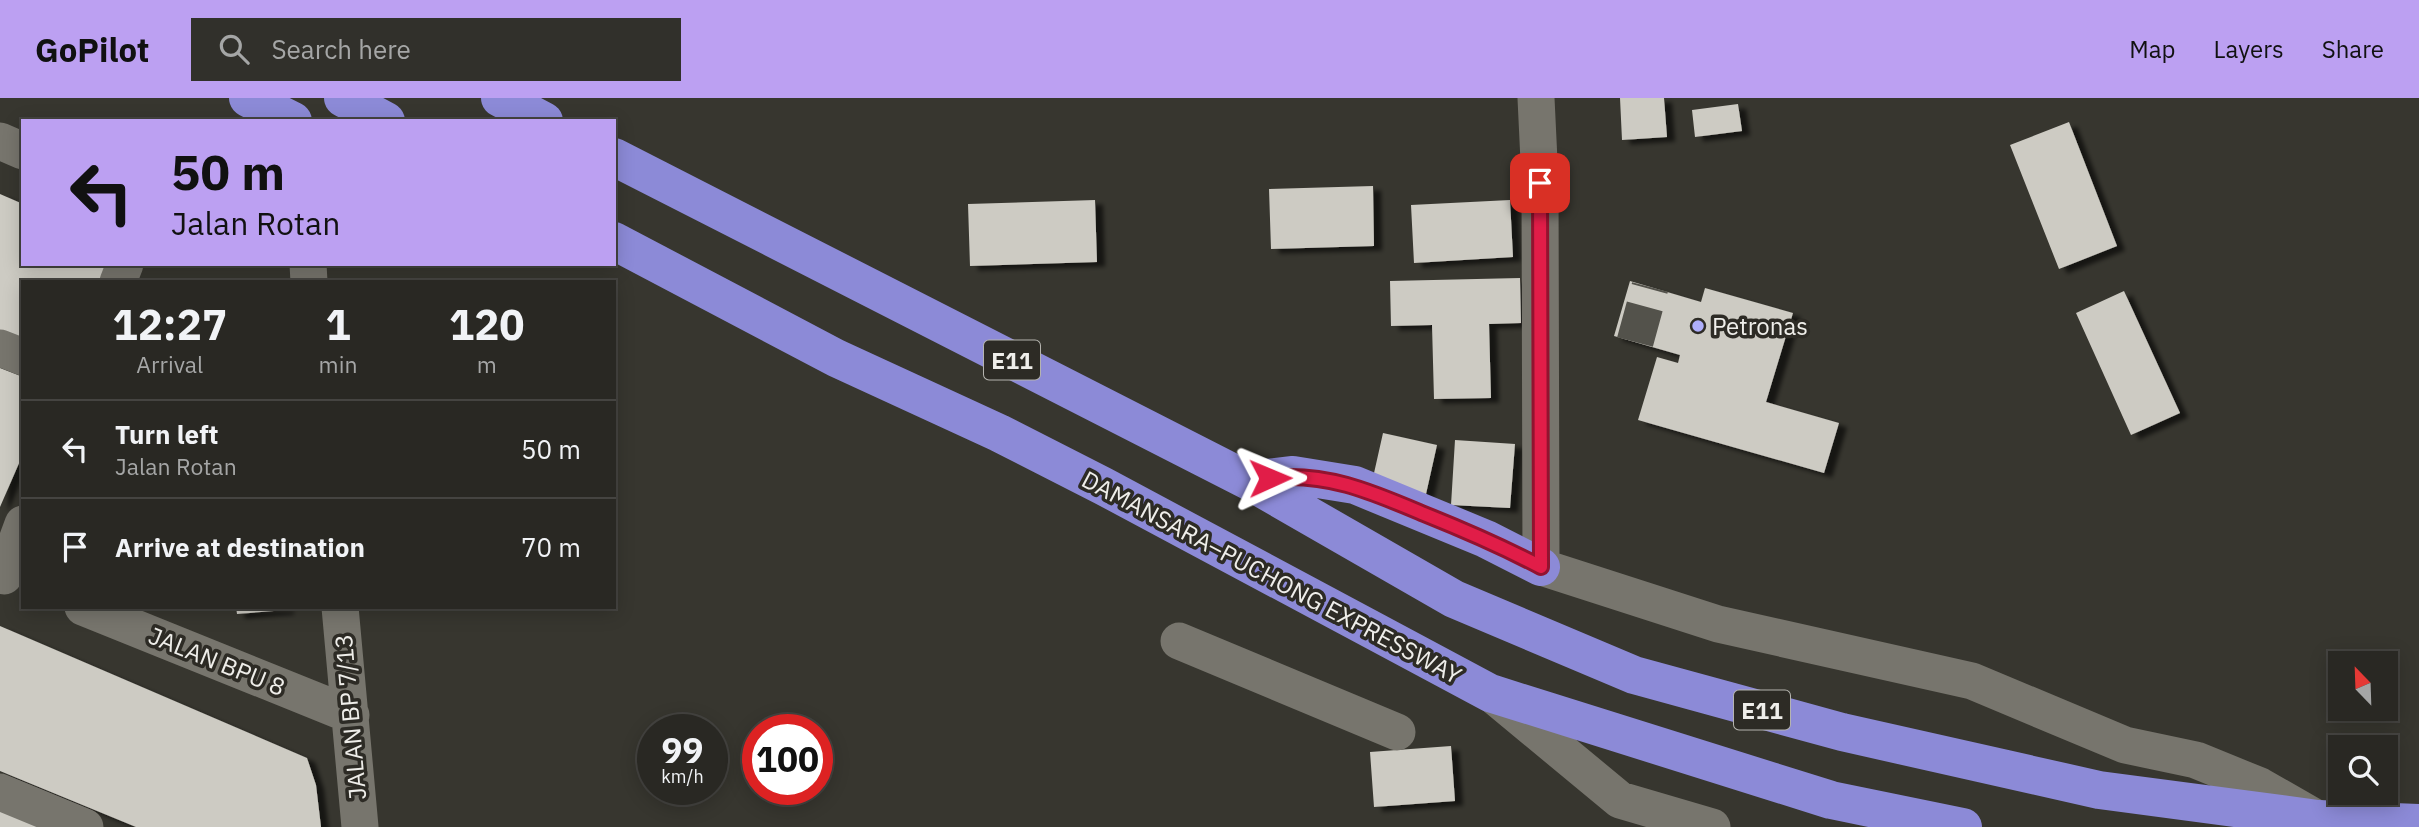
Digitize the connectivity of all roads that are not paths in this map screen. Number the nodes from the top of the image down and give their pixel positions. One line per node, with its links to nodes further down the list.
1 (248, 98): 5 (highway)
2 (343, 98): 6 (highway)
3 (500, 98): 7 (highway)
4 (1536, 98): 18 (street)
5 (288, 119)
6 (382, 119)
7 (540, 119)
8 (0, 141): 9 (street)
9 (21, 151)
10 (616, 158): 16 (highway, E11)
11 (616, 242): 15 (highway, DAMANSARA–PUCHONG EXPRESSWAY)
12 (608, 266): 15 (highway)
13 (0, 348): 14 (street)
14 (21, 356)
15 (836, 358): 23 (highway, DAMANSARA–PUCHONG EXPRESSWAY)
16 (1247, 480): 18 (highway); 27 (highway, E11)
17 (21, 532): 19 (street)
18 (1541, 567): 27 (street)
19 (9, 578)
20 (88, 609): 24 (street, JALAN BPU 8)
21 (340, 609): 24 (street, JALAN BP 7/13)
22 (1179, 641): 25 (street)
23 (1490, 692): 31 (street); 32 (highway, DAMANSARA–PUCHONG EXPRESSWAY)
24 (351, 715): 30 (street, JALAN BP 7/13)
25 (1397, 732)
26 (0, 792): 29 (street)
27 (2318, 819): 28 (highway, E11)
28 (2419, 823)
29 (85, 827)
30 (360, 827)
31 (1712, 827)
32 (1963, 827)

